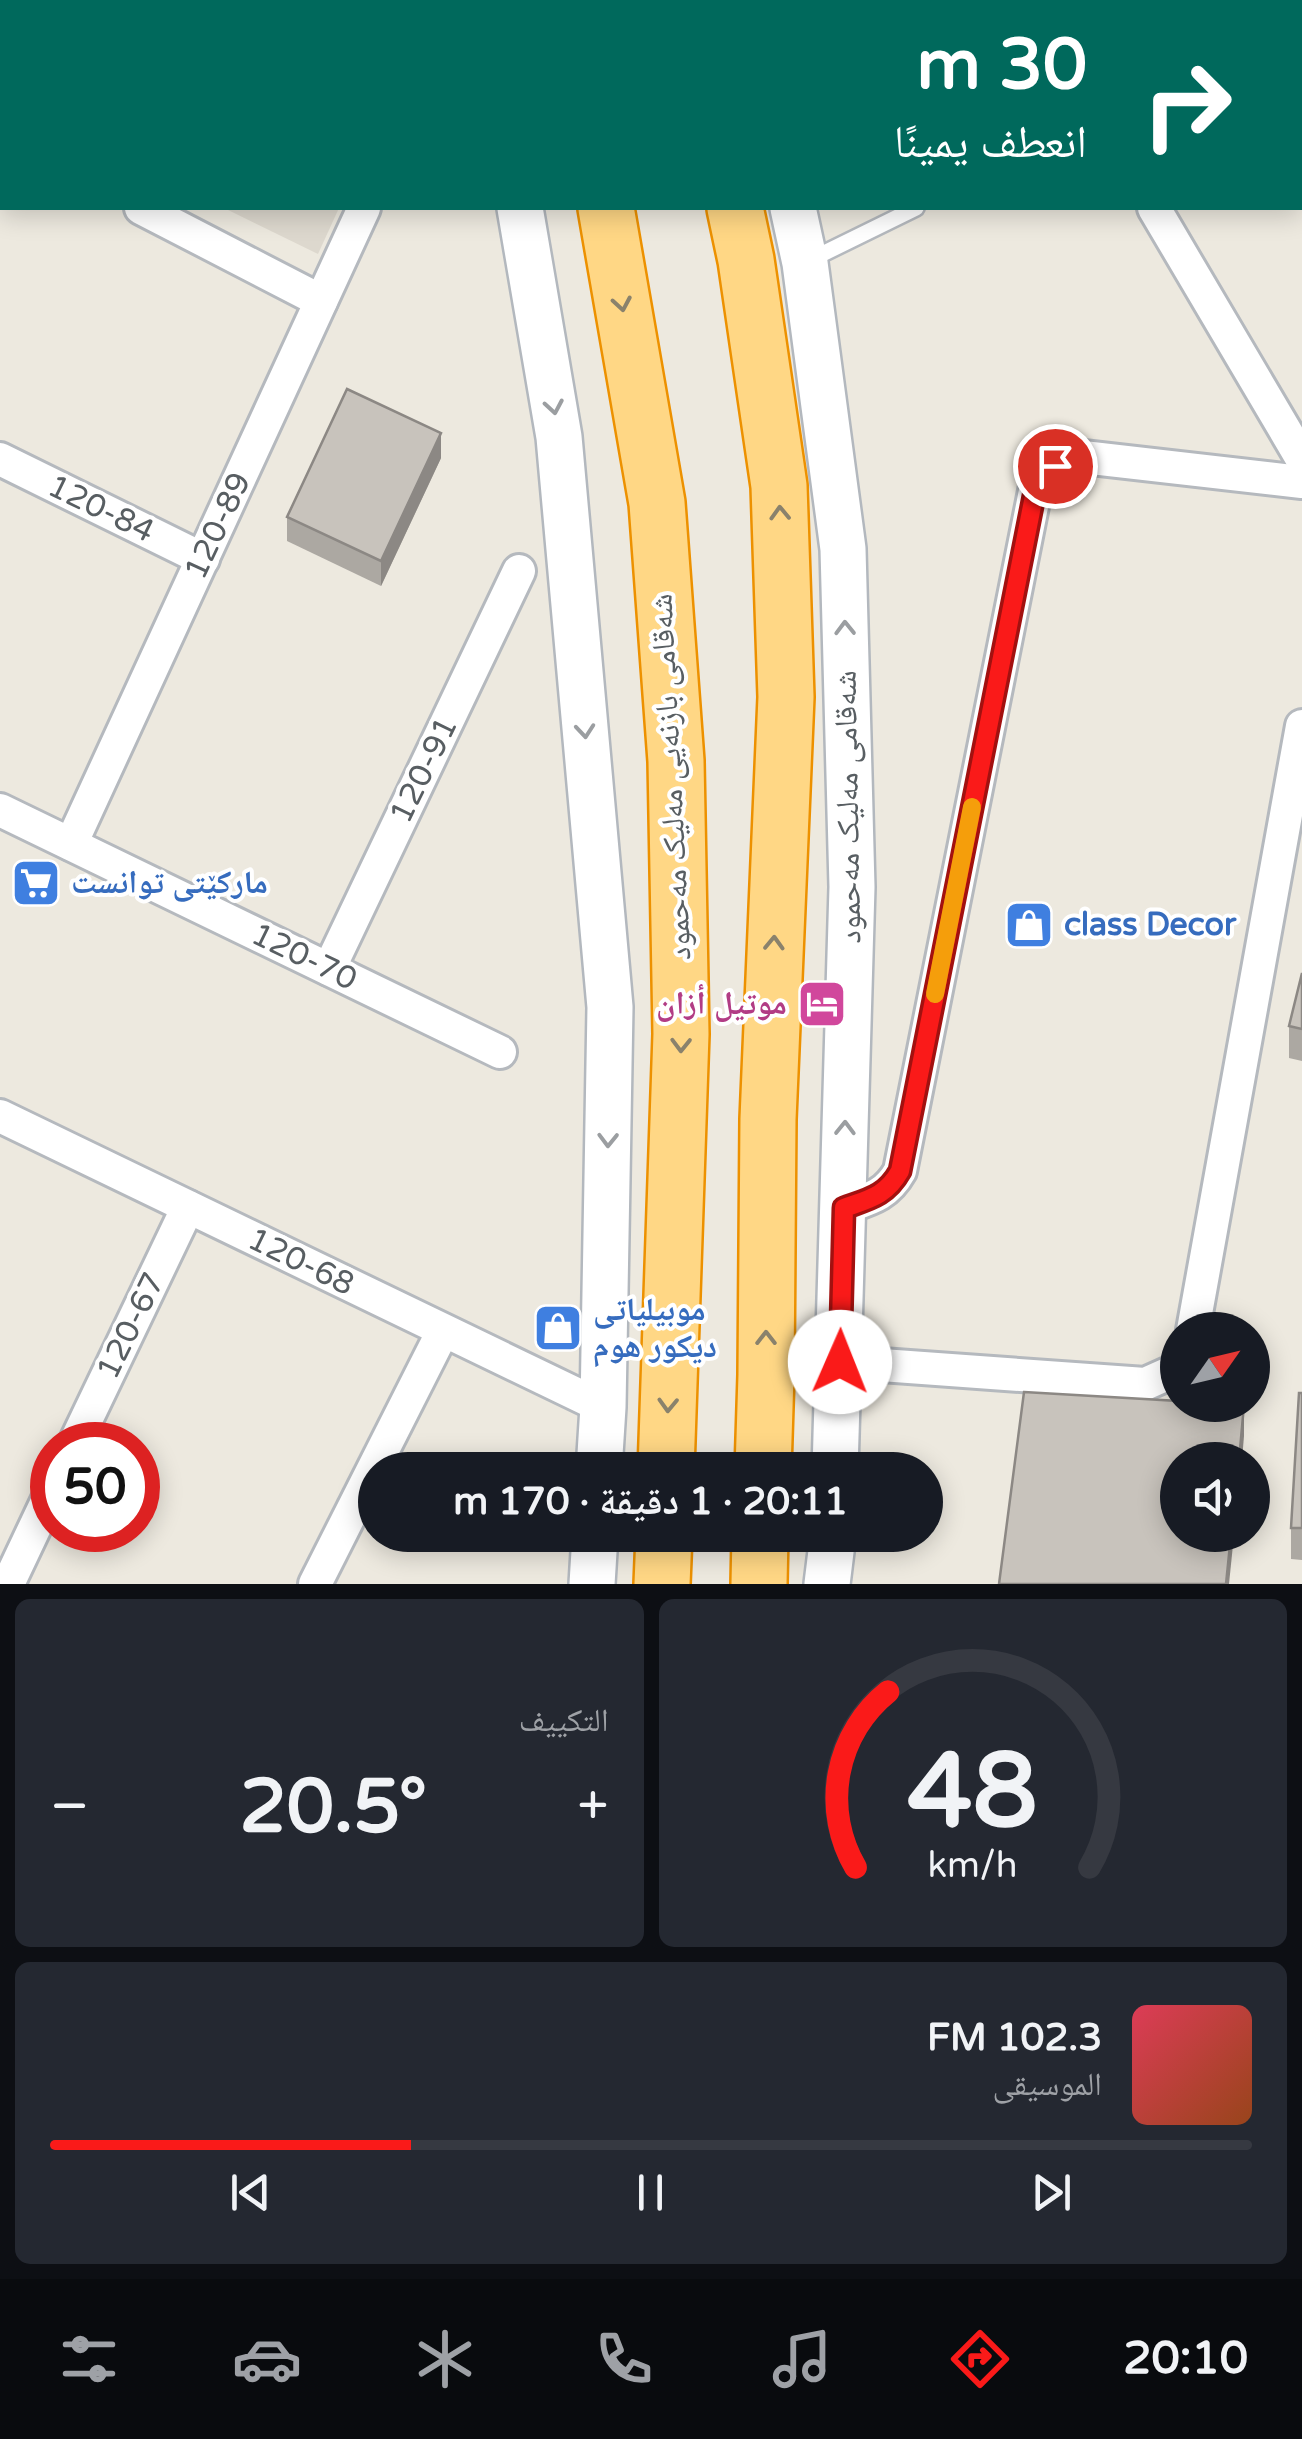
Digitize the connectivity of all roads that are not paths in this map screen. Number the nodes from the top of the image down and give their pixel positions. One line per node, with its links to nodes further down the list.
1 (145, 210): 10 (street)
2 (363, 210): 10 (street, 120-89)
3 (520, 210): 28 (main road, one-way to 28)
4 (606, 210): 31 (highway, شەقامی بازنەیی مەلیک مەحمود, one-way to 31)
5 (735, 210): 32 (highway, one-way to 5)
6 (792, 210): 9 (main road, شەقامی مەلیک مەحمود)
7 (912, 210): 9 (lane)
8 (1155, 210): 12 (street)
9 (804, 262): 23 (main road, شەقامی مەلیک مەحمود, one-way to 9)
10 (321, 301): 14 (street, 120-89)
11 (0, 459): 14 (street, 120-84)
12 (1302, 459)
13 (1302, 482): 23 (street)
14 (202, 558): 18 (street, 120-89)
15 (518, 571): 19 (street, 120-91)
16 (1302, 726): 24 (street)
17 (0, 810): 18 (street, 120-70)
18 (71, 844): 19 (street, 120-70)
19 (329, 969): 20 (street, 120-70)
20 (500, 1052)
21 (0, 1116): 22 (street, 120-68)
22 (188, 1207): 25 (street, 120-68); 29 (street, 120-67)
23 (844, 1208): 26 (main road, شەقامی مەلیک مەحمود)
24 (1196, 1312)
25 (443, 1331): 28 (street, 120-68); 39 (street)
26 (840, 1362): 27 (street); 33 (main road, شەقامی مەلیک مەحمود)
27 (1160, 1378)
28 (603, 1407): 30 (main road)
29 (85, 1422)
30 (600, 1452)
31 (667, 1452)
32 (764, 1452)
33 (836, 1452)
34 (30, 1537): 38 (street)
35 (594, 1552): 40 (main road)
36 (663, 1552): 41 (highway)
37 (831, 1552): 42 (main road)
38 (8, 1584)
39 (316, 1584)
40 (592, 1584)
41 (662, 1584)
42 (827, 1584)

